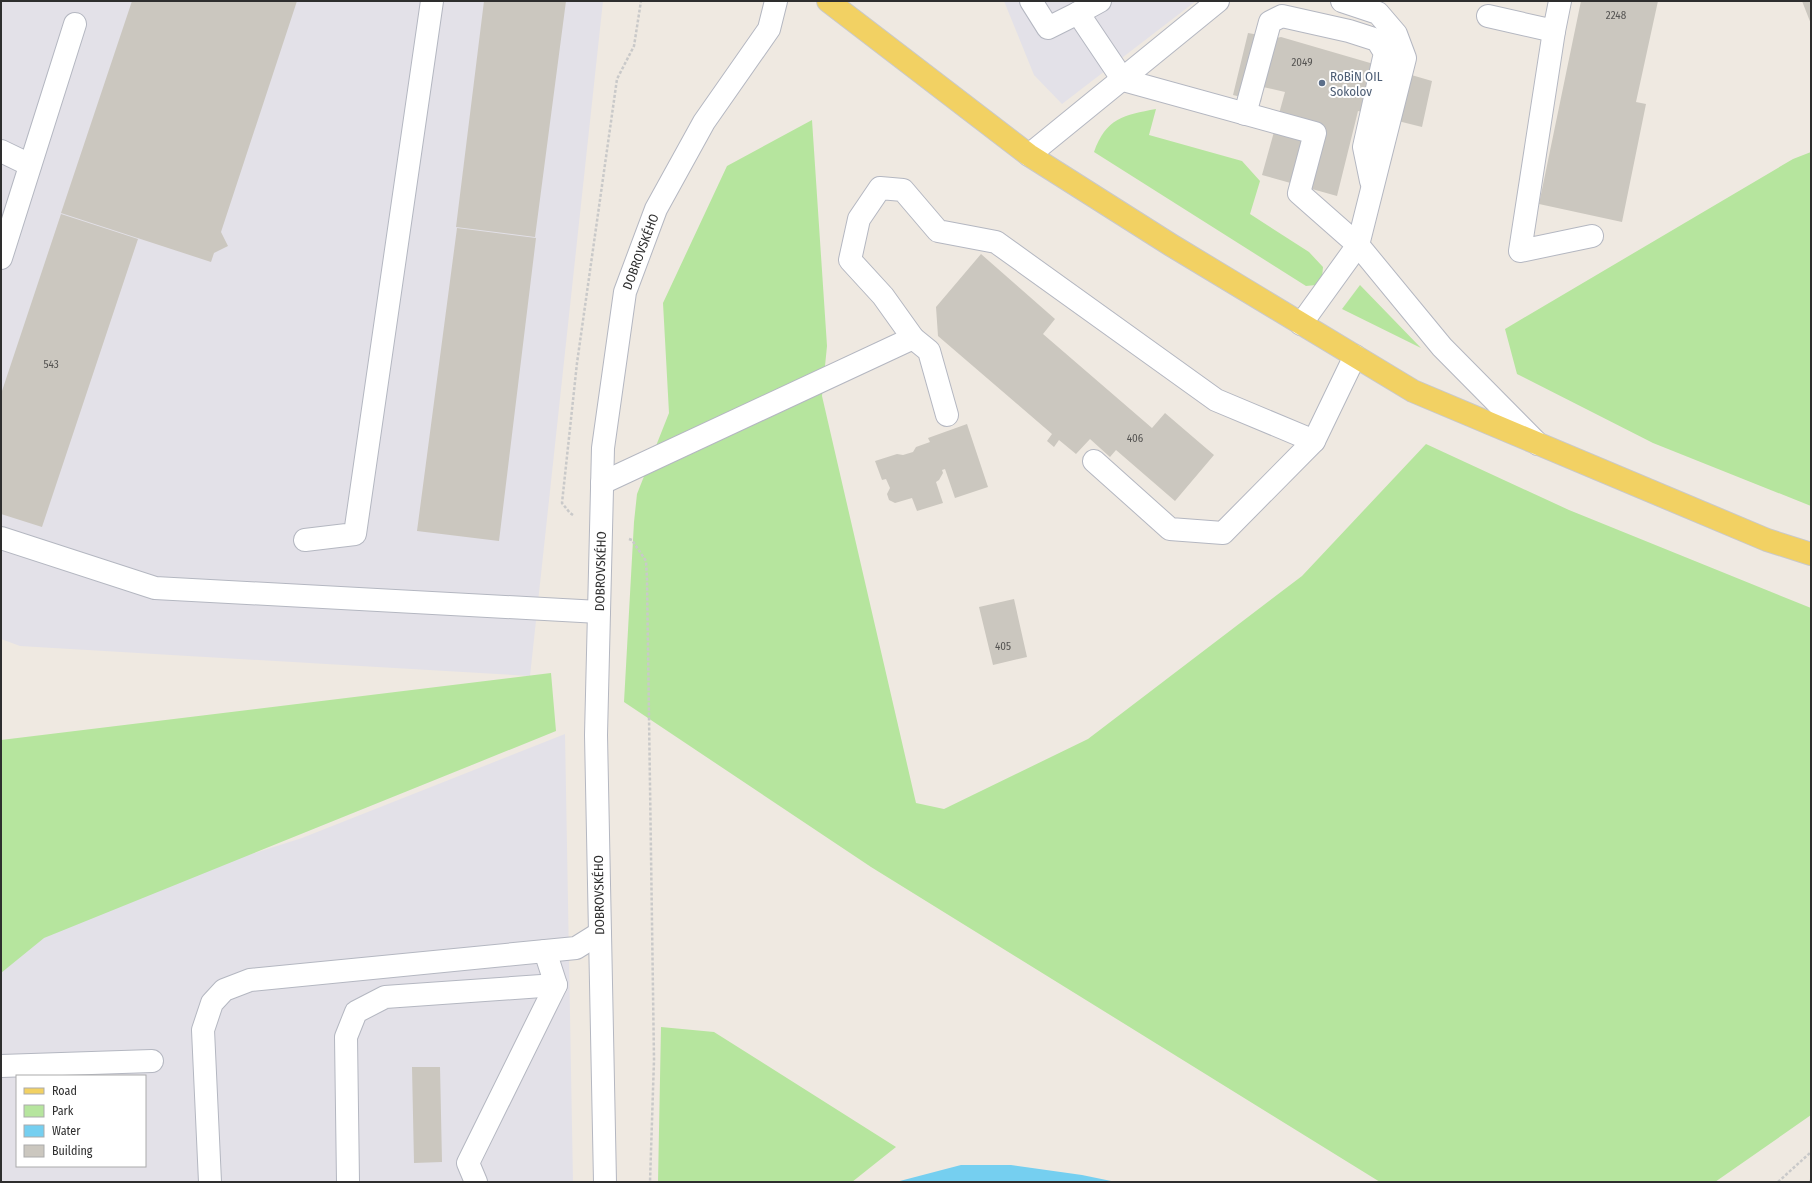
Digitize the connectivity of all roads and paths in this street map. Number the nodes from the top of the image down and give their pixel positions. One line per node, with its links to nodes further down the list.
1 (432, 1): 31 (street)
2 (776, 1): 29 (street, DOBROVSKÉHO)
3 (828, 1): 16 (main road)
4 (1031, 1): 9 (street)
5 (1100, 1): 9 (street)
6 (1218, 1): 13 (street)
7 (1342, 1): 18 (street)
8 (1560, 1): 12 (street)
9 (1078, 13): 13 (street)
10 (1488, 16): 12 (street)
11 (75, 24): 17 (street)
12 (1554, 31): 19 (street)
13 (1123, 80): 14 (street); 16 (street)
14 (1245, 114): 18 (street); 20 (street)
15 (1, 151): 17 (street)
16 (1029, 155): 22 (main road)
17 (30, 164): 21 (street)
18 (1372, 188): 20 (street)
19 (1592, 236)
20 (1358, 245): 22 (street); 27 (street)
21 (1, 258)
22 (1301, 324): 24 (main road)
23 (913, 338): 25 (street); 26 (street); 29 (street)
24 (1355, 356): 26 (street); 27 (main road)
25 (947, 415)
26 (1314, 441): 28 (street)
27 (1539, 445): 32 (main road)
28 (1094, 461)
29 (602, 483): 33 (street, DOBROVSKÉHO)
30 (1, 538): 33 (street)
31 (305, 540)
32 (1811, 554)
33 (599, 612): 34 (street, DOBROVSKÉHO)
34 (600, 933): 35 (street); 43 (street, DOBROVSKÉHO)
35 (545, 951): 36 (street); 40 (street)
36 (556, 985): 41 (street); 42 (street)
37 (152, 1061): 38 (street)
38 (1, 1066)
39 (1811, 1152): 44 (path)
40 (210, 1182)
41 (348, 1182)
42 (476, 1182)
43 (605, 1182)
44 (1778, 1182)

